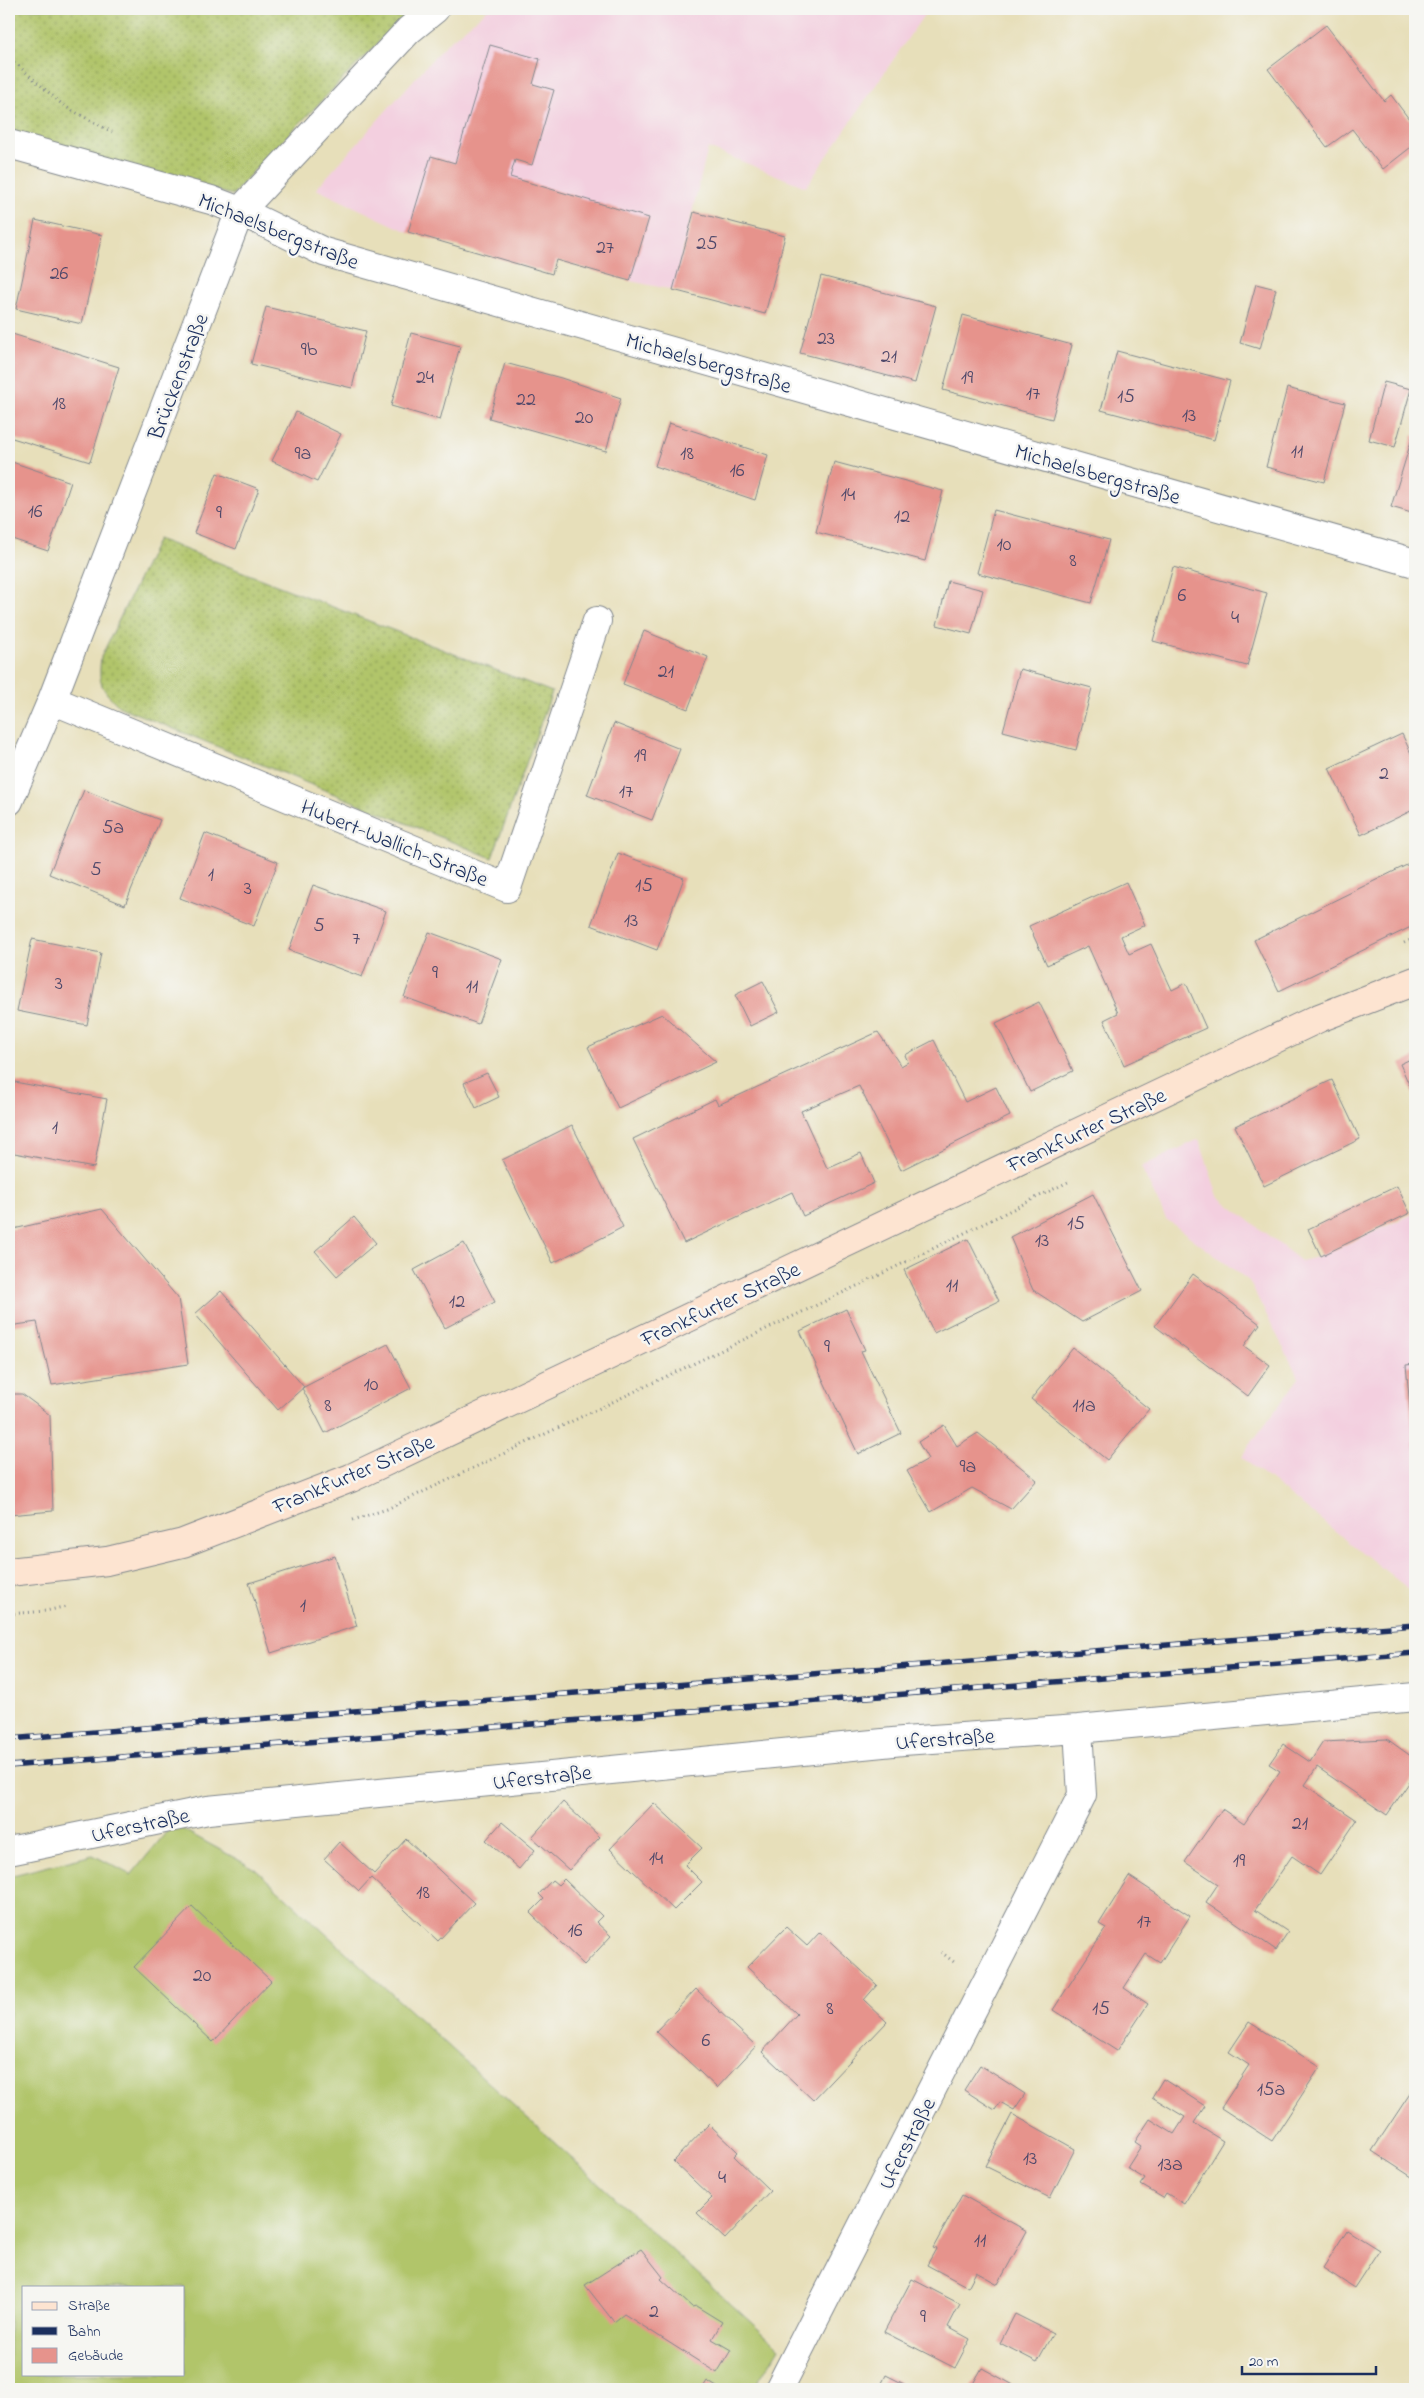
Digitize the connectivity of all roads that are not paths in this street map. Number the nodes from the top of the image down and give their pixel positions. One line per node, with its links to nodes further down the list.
1 (435, 9): 3 (street, Brückenstraße)
2 (9, 144): 3 (street, Michaelsbergstraße)
3 (240, 211): 4 (street, Michaelsbergstraße); 6 (street, Brückenstraße)
4 (1415, 563)
5 (597, 621): 6 (street, Hubert-Wallich-Straße)
6 (52, 700): 7 (street, Brückenstraße)
7 (9, 802)
8 (1415, 981): 9 (main road, Frankfurter Straße)
9 (9, 1572)
10 (1415, 1698): 11 (street, Uferstraße)
11 (1078, 1729): 12 (street, Uferstraße); 13 (street, Uferstraße)
12 (9, 1851)
13 (779, 2389)

